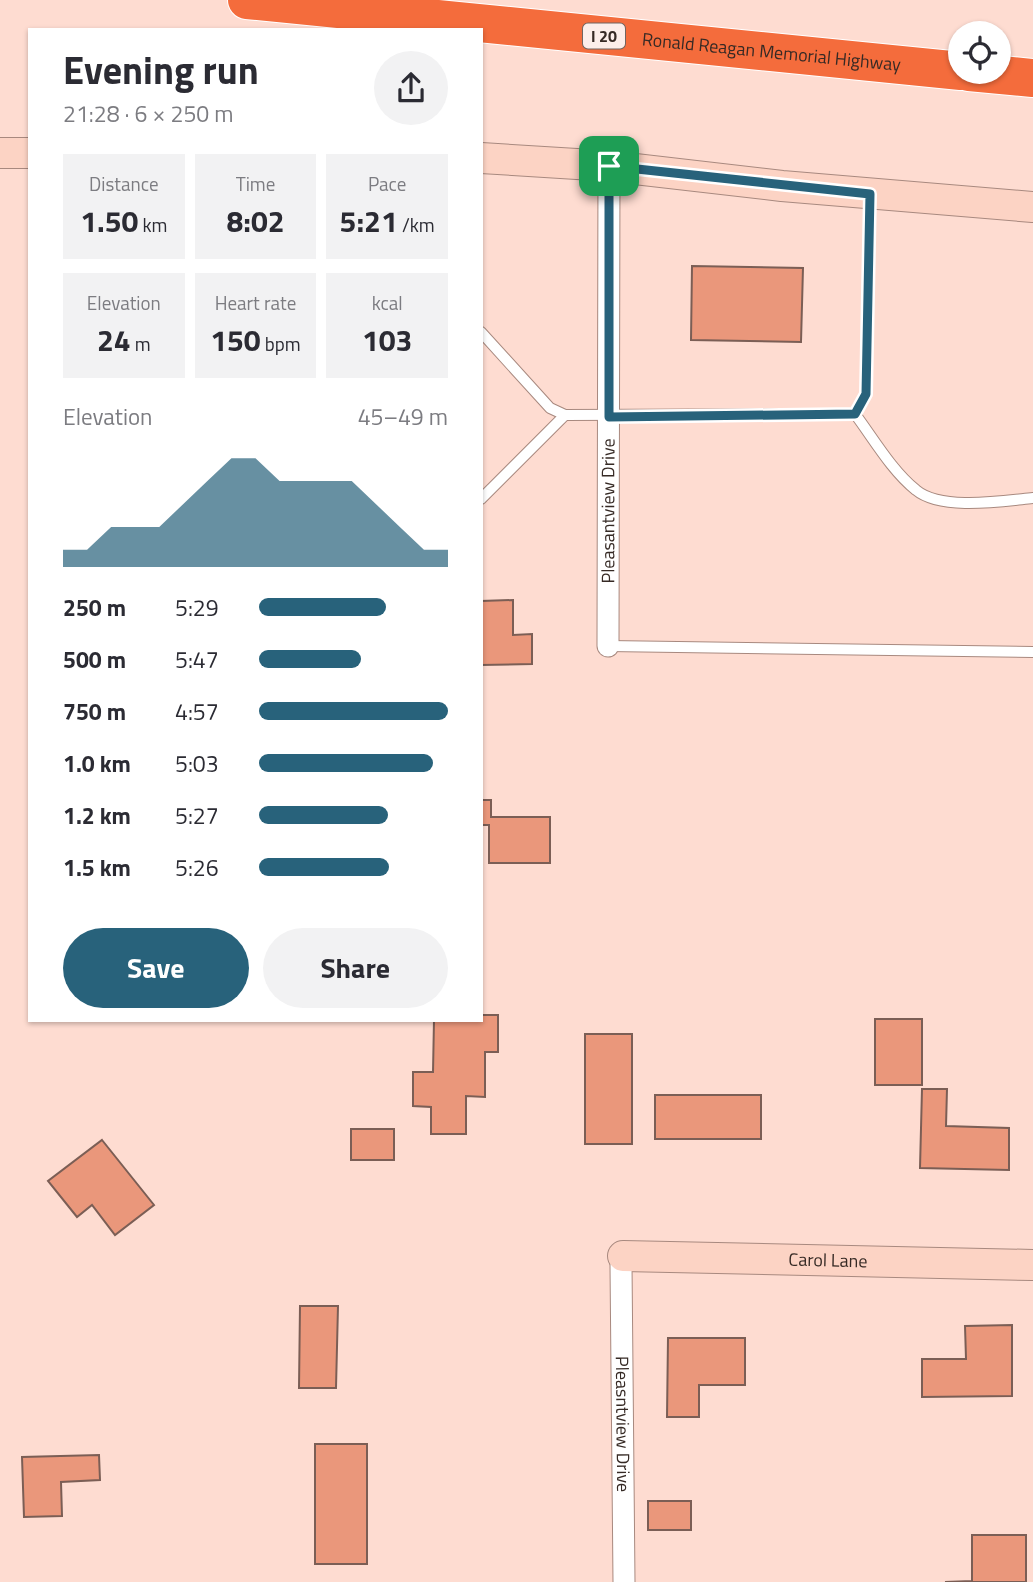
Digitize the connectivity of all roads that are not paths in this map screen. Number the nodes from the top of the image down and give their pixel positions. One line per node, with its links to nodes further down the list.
1 (247, 0): 2 (highway, Ronald Reagan Memorial Highway / I 20)
2 (948, 70)
3 (1011, 76): 4 (highway)
4 (1033, 78)
5 (0, 153): 6 (main road)
6 (28, 153)
7 (483, 158): 8 (main road)
8 (609, 166): 9 (main road); 14 (street, Pleasantview Drive)
9 (870, 194): 10 (main road); 12 (lane)
10 (1033, 207)
11 (483, 334): 13 (lane)
12 (855, 414): 14 (lane); 16 (lane)
13 (565, 415): 14 (lane); 15 (lane)
14 (609, 417): 17 (street, Pleasantview Drive)
15 (483, 497)
16 (1033, 498)
17 (608, 646): 18 (lane)
18 (1033, 652)
19 (622, 1260): 20 (main road, Carol Lane); 21 (street, Pleasntview Drive)
20 (1033, 1265)
21 (624, 1582)

